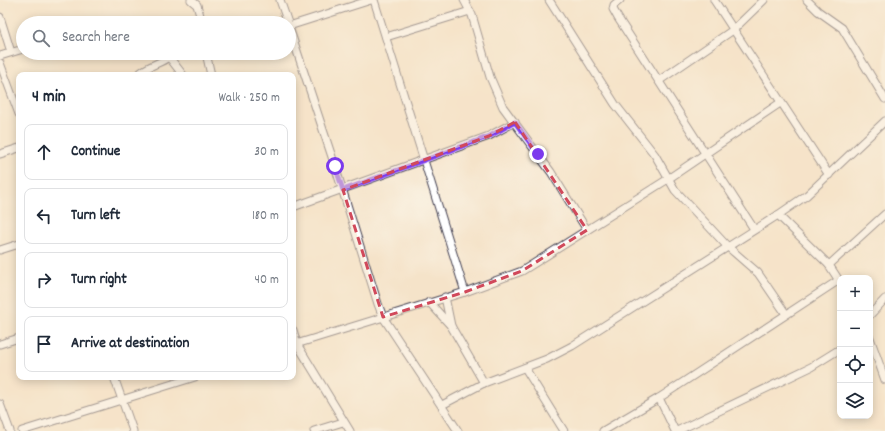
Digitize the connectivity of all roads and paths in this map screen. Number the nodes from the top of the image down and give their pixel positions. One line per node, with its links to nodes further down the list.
1 (191, 0): 11 (street)
2 (280, 0): 14 (street)
3 (371, 0): 16 (street)
4 (374, 0): 18 (street)
5 (464, 0): 12 (street)
6 (549, 0): 43 (street)
7 (620, 0): 32 (street)
8 (714, 0): 17 (street)
9 (764, 0): 17 (street)
10 (807, 0): 33 (street)
11 (198, 3): 13 (street)
12 (470, 11): 18 (street); 37 (street)
13 (201, 16)
14 (286, 16)
15 (0, 17): 21 (street)
16 (296, 24)
17 (733, 30): 32 (street); 34 (street)
18 (386, 37): 41 (street)
19 (296, 47): 44 (street)
20 (16, 51): 21 (street)
21 (12, 52): 22 (street)
22 (0, 56)
23 (164, 60): 27 (street)
24 (172, 60): 28 (street)
25 (208, 60): 31 (street)
26 (0, 63): 35 (street)
27 (161, 63): 28 (street); 29 (street)
28 (176, 67): 30 (street)
29 (142, 72)
30 (180, 72)
31 (210, 72)
32 (660, 80): 39 (street)
33 (885, 99)
34 (780, 103): 39 (street); 42 (street)
35 (16, 106)
36 (885, 121): 42 (street)
37 (515, 122): 41 (street); 49 (street)
38 (16, 149): 40 (street)
39 (707, 153): 43 (street); 48 (street)
40 (0, 154)
41 (424, 160): 44 (street); 56 (street)
42 (829, 175): 47 (street)
43 (668, 179): 49 (street); 51 (street)
44 (343, 190): 45 (street); 62 (street)
45 (296, 206)
46 (885, 214): 53 (street)
47 (778, 215): 48 (street); 53 (street)
48 (754, 229): 51 (street)
49 (587, 230): 56 (street)
50 (16, 245): 52 (street)
51 (727, 246): 61 (street); 70 (street)
52 (0, 250)
53 (829, 265): 54 (street)
54 (837, 277)
55 (837, 283): 61 (street)
56 (465, 292): 57 (street)
57 (445, 297): 59 (street); 63 (street)
58 (885, 299): 60 (street)
59 (429, 302): 62 (street); 63 (street)
60 (873, 312)
61 (786, 314): 75 (street)
62 (383, 317): 66 (street); 78 (street)
63 (450, 326): 74 (street)
64 (16, 339): 65 (street)
65 (0, 344)
66 (296, 345)
67 (873, 346): 73 (street)
68 (296, 347): 79 (street)
69 (837, 350): 88 (street)
70 (525, 368): 74 (street); 86 (street)
71 (115, 380): 76 (street)
72 (185, 380): 76 (street)
73 (885, 380)
74 (484, 383): 78 (street)
75 (659, 398): 87 (street); 88 (street)
76 (122, 400): 81 (street); 82 (street)
77 (0, 404): 80 (street)
78 (442, 406): 85 (street)
79 (343, 422): 83 (street); 84 (street)
80 (10, 431)
81 (22, 431)
82 (132, 431)
83 (314, 431)
84 (350, 431)
85 (458, 431)
86 (564, 431)
87 (603, 431)
88 (676, 431)

